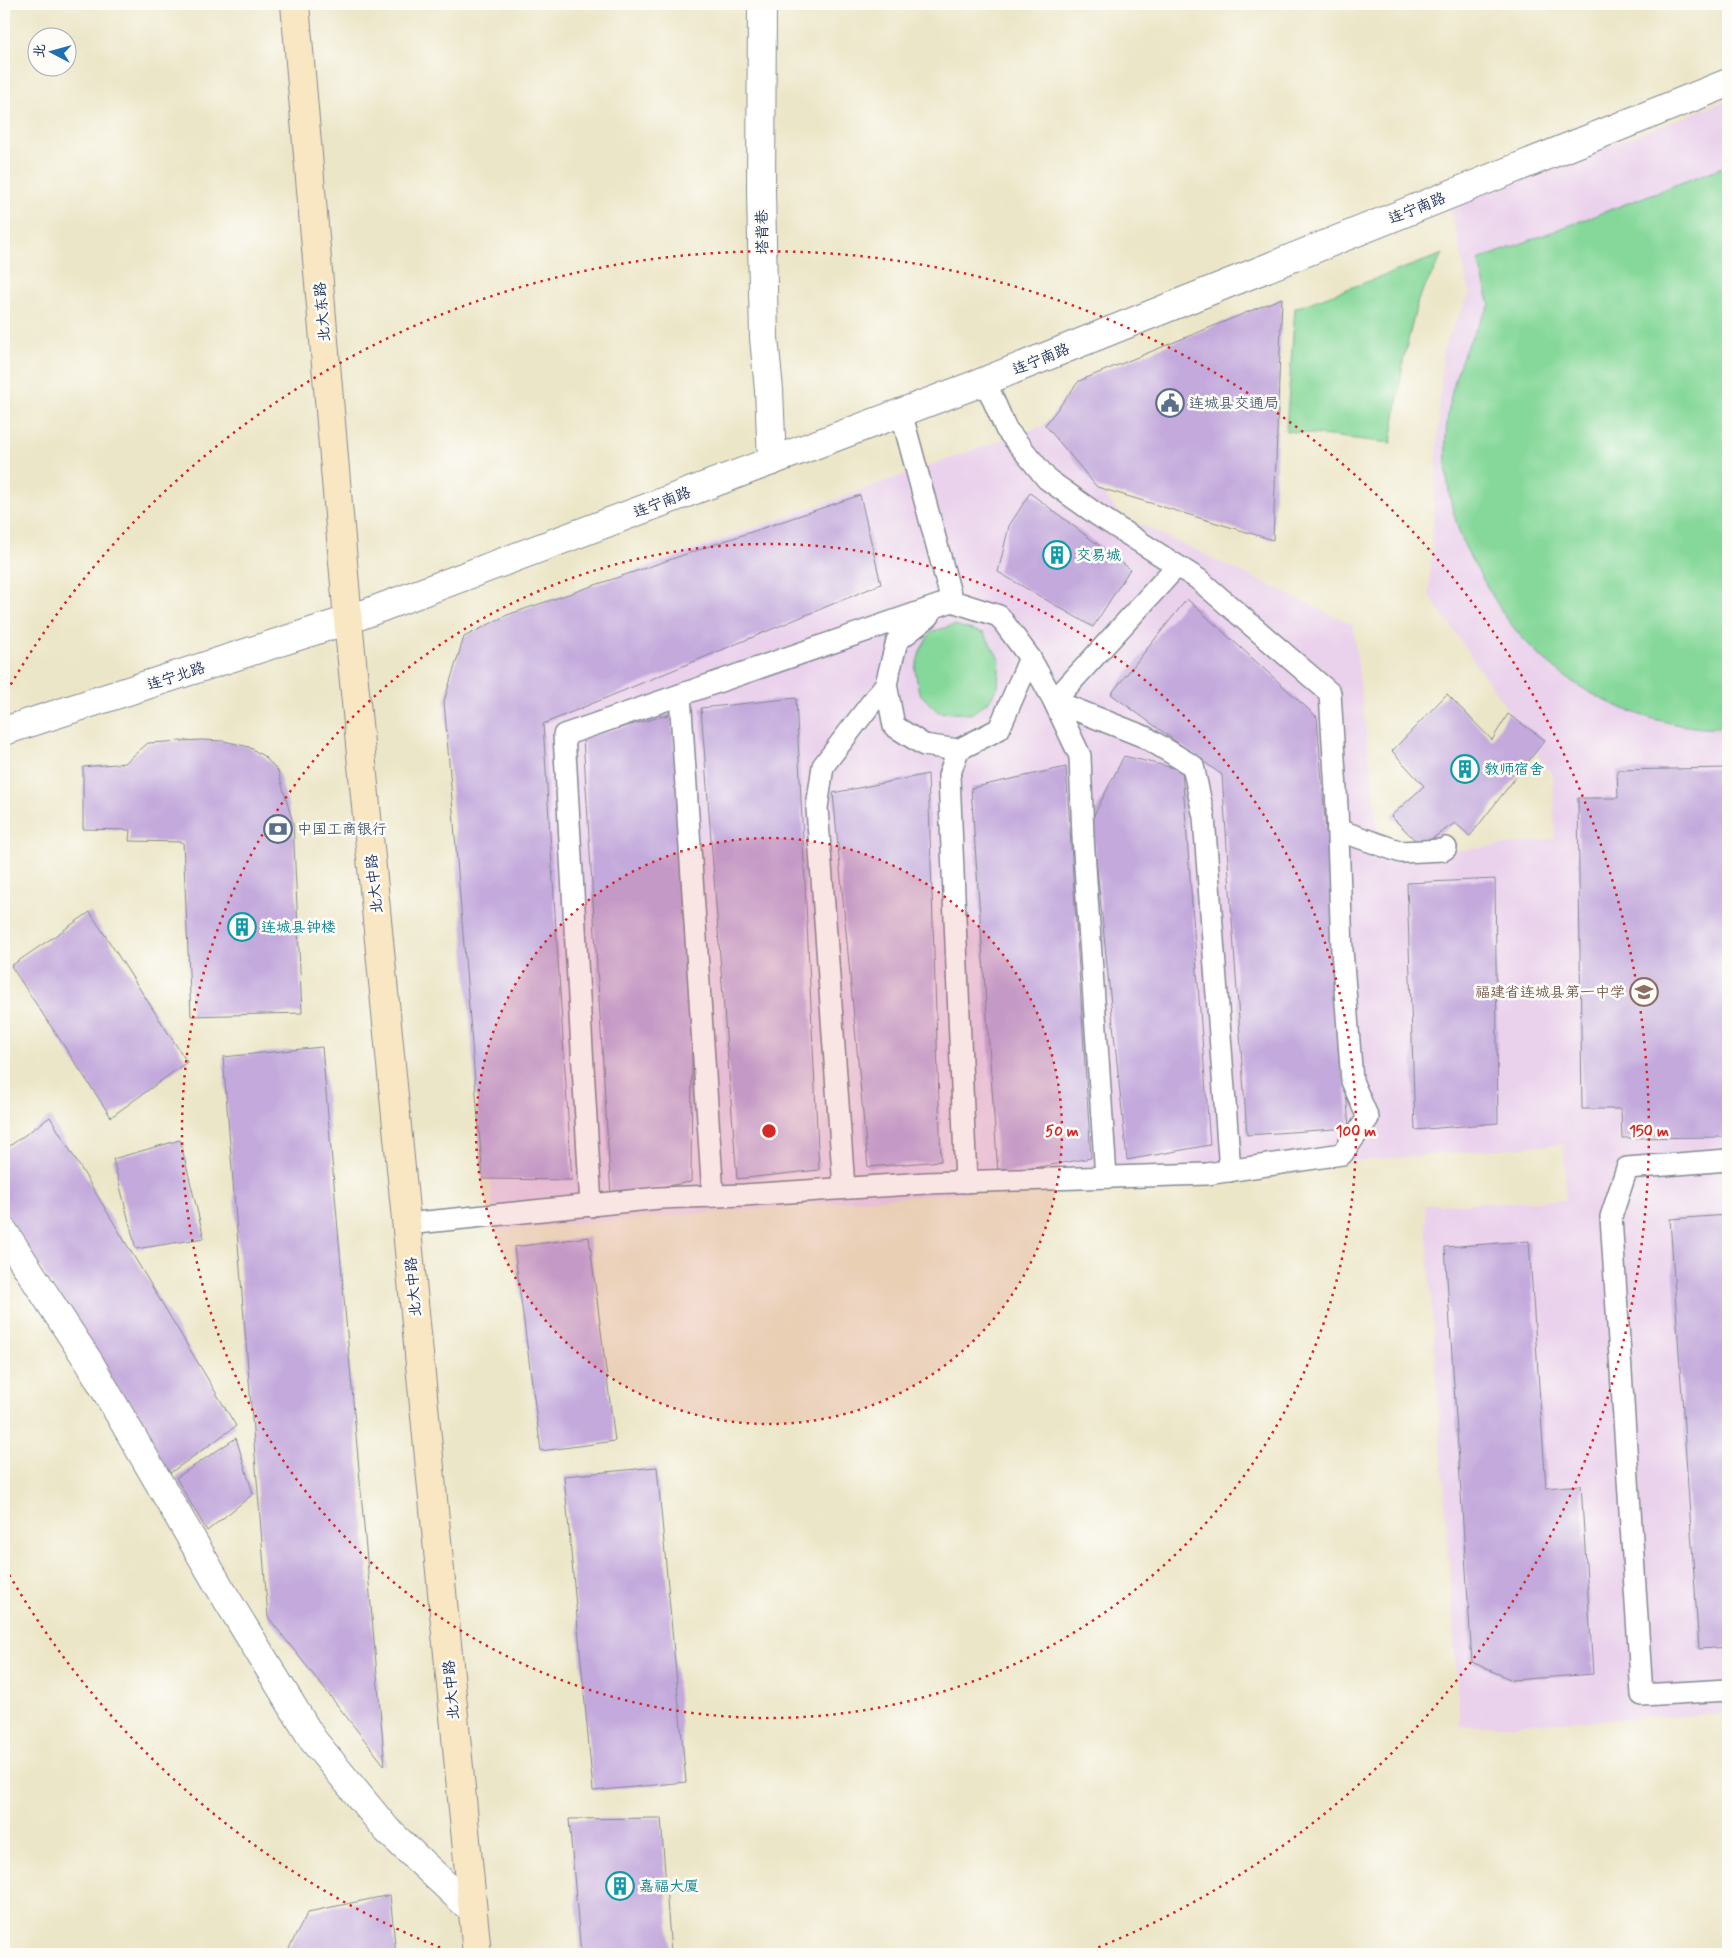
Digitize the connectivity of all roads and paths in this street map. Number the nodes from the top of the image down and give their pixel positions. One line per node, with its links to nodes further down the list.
1 (295, 4): 9 (main road, 北大东路)
2 (762, 4): 6 (street, 塔背巷)
3 (1728, 83): 4 (street, 连宁南路)
4 (985, 381): 5 (street, 连宁南路); 7 (lane)
5 (901, 412): 6 (street, 连宁南路); 8 (lane)
6 (772, 460): 9 (street, 连宁南路)
7 (1177, 566): 13 (lane); 16 (lane)
8 (952, 602): 10 (lane); 11 (lane); 12 (lane)
9 (348, 620): 14 (street, 连宁北路); 25 (main road, 北大中路)
10 (1030, 658): 13 (lane); 15 (lane)
11 (886, 684): 15 (lane); 22 (lane)
12 (680, 695): 23 (lane); 24 (lane)
13 (1054, 701): 19 (lane); 20 (lane)
14 (4, 731)
15 (958, 750): 21 (lane)
16 (1338, 830): 17 (lane); 19 (lane)
17 (1446, 848)
18 (1728, 1160): 27 (lane)
19 (1230, 1171): 20 (lane)
20 (1106, 1177): 21 (lane)
21 (966, 1182): 22 (lane)
22 (844, 1188): 23 (lane)
23 (713, 1196): 24 (lane)
24 (591, 1206): 25 (lane)
25 (407, 1224): 28 (main road, 北大中路)
26 (4, 1232): 28 (street)
27 (1728, 1690)
28 (472, 1910): 29 (main road, 北大中路)
29 (476, 1954)

